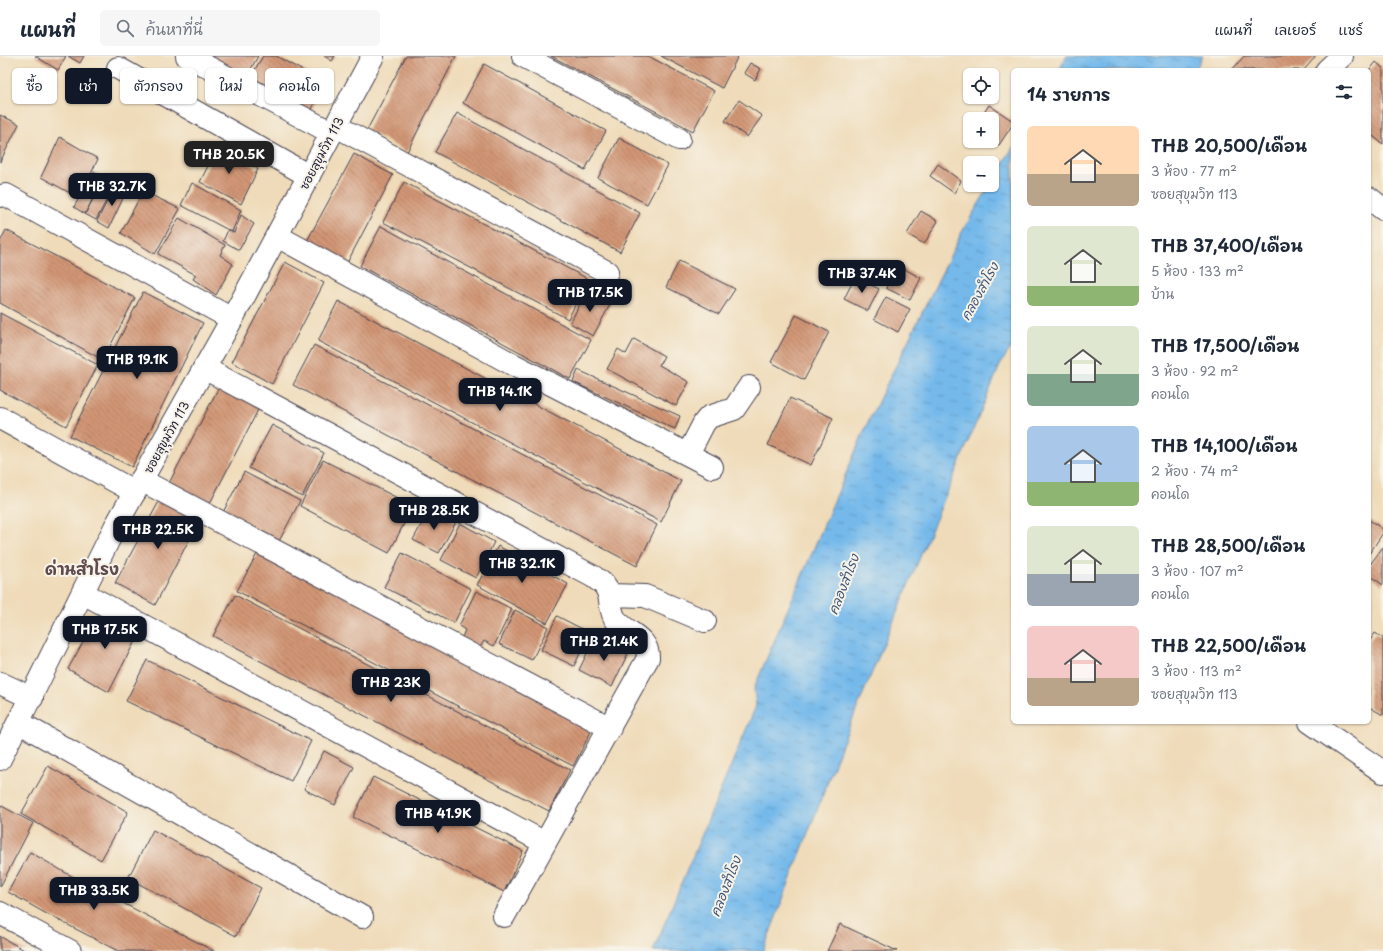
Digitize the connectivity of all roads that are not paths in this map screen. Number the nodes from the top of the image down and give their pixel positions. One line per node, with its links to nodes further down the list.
1 (187, 56): 7 (street)
2 (373, 56): 7 (street, ซอยสุขุมวิท 113)
3 (523, 56): 8 (street)
4 (1342, 56): 6 (street)
5 (118, 68): 9 (street)
6 (1329, 68)
7 (334, 129): 9 (street, ซอยสุขุมวิท 113); 14 (street)
8 (679, 139)
9 (309, 176): 13 (street, ซอยสุขุมวิท 113)
10 (0, 196): 15 (street)
11 (1371, 200): 12 (street)
12 (1383, 209)
13 (277, 236): 15 (street, ซอยสุขุมวิท 113); 19 (street)
14 (607, 272)
15 (232, 319): 16 (street, ซอยสุขุมวิท 113)
16 (204, 368): 21 (street, ซอยสุขุมวิท 113); 23 (street)
17 (749, 387): 19 (street)
18 (0, 418): 21 (street)
19 (688, 454): 20 (street)
20 (712, 467)
21 (138, 486): 22 (street, ซอยสุขุมวิท 113); 28 (street)
22 (83, 593): 26 (street, ซอยสุขุมวิท 113); 32 (street)
23 (610, 595): 24 (street); 28 (street)
24 (705, 621)
25 (0, 682): 26 (street)
26 (32, 698): 29 (street, ซอยสุขุมวิท 113)
27 (1313, 724): 31 (street)
28 (610, 728): 32 (street)
29 (10, 732): 30 (street, ซอยสุขุมวิท 113); 35 (street)
30 (0, 759)
31 (1383, 772)
32 (545, 843): 34 (street)
33 (0, 913): 36 (street)
34 (504, 916)
35 (362, 917)
36 (70, 951)

